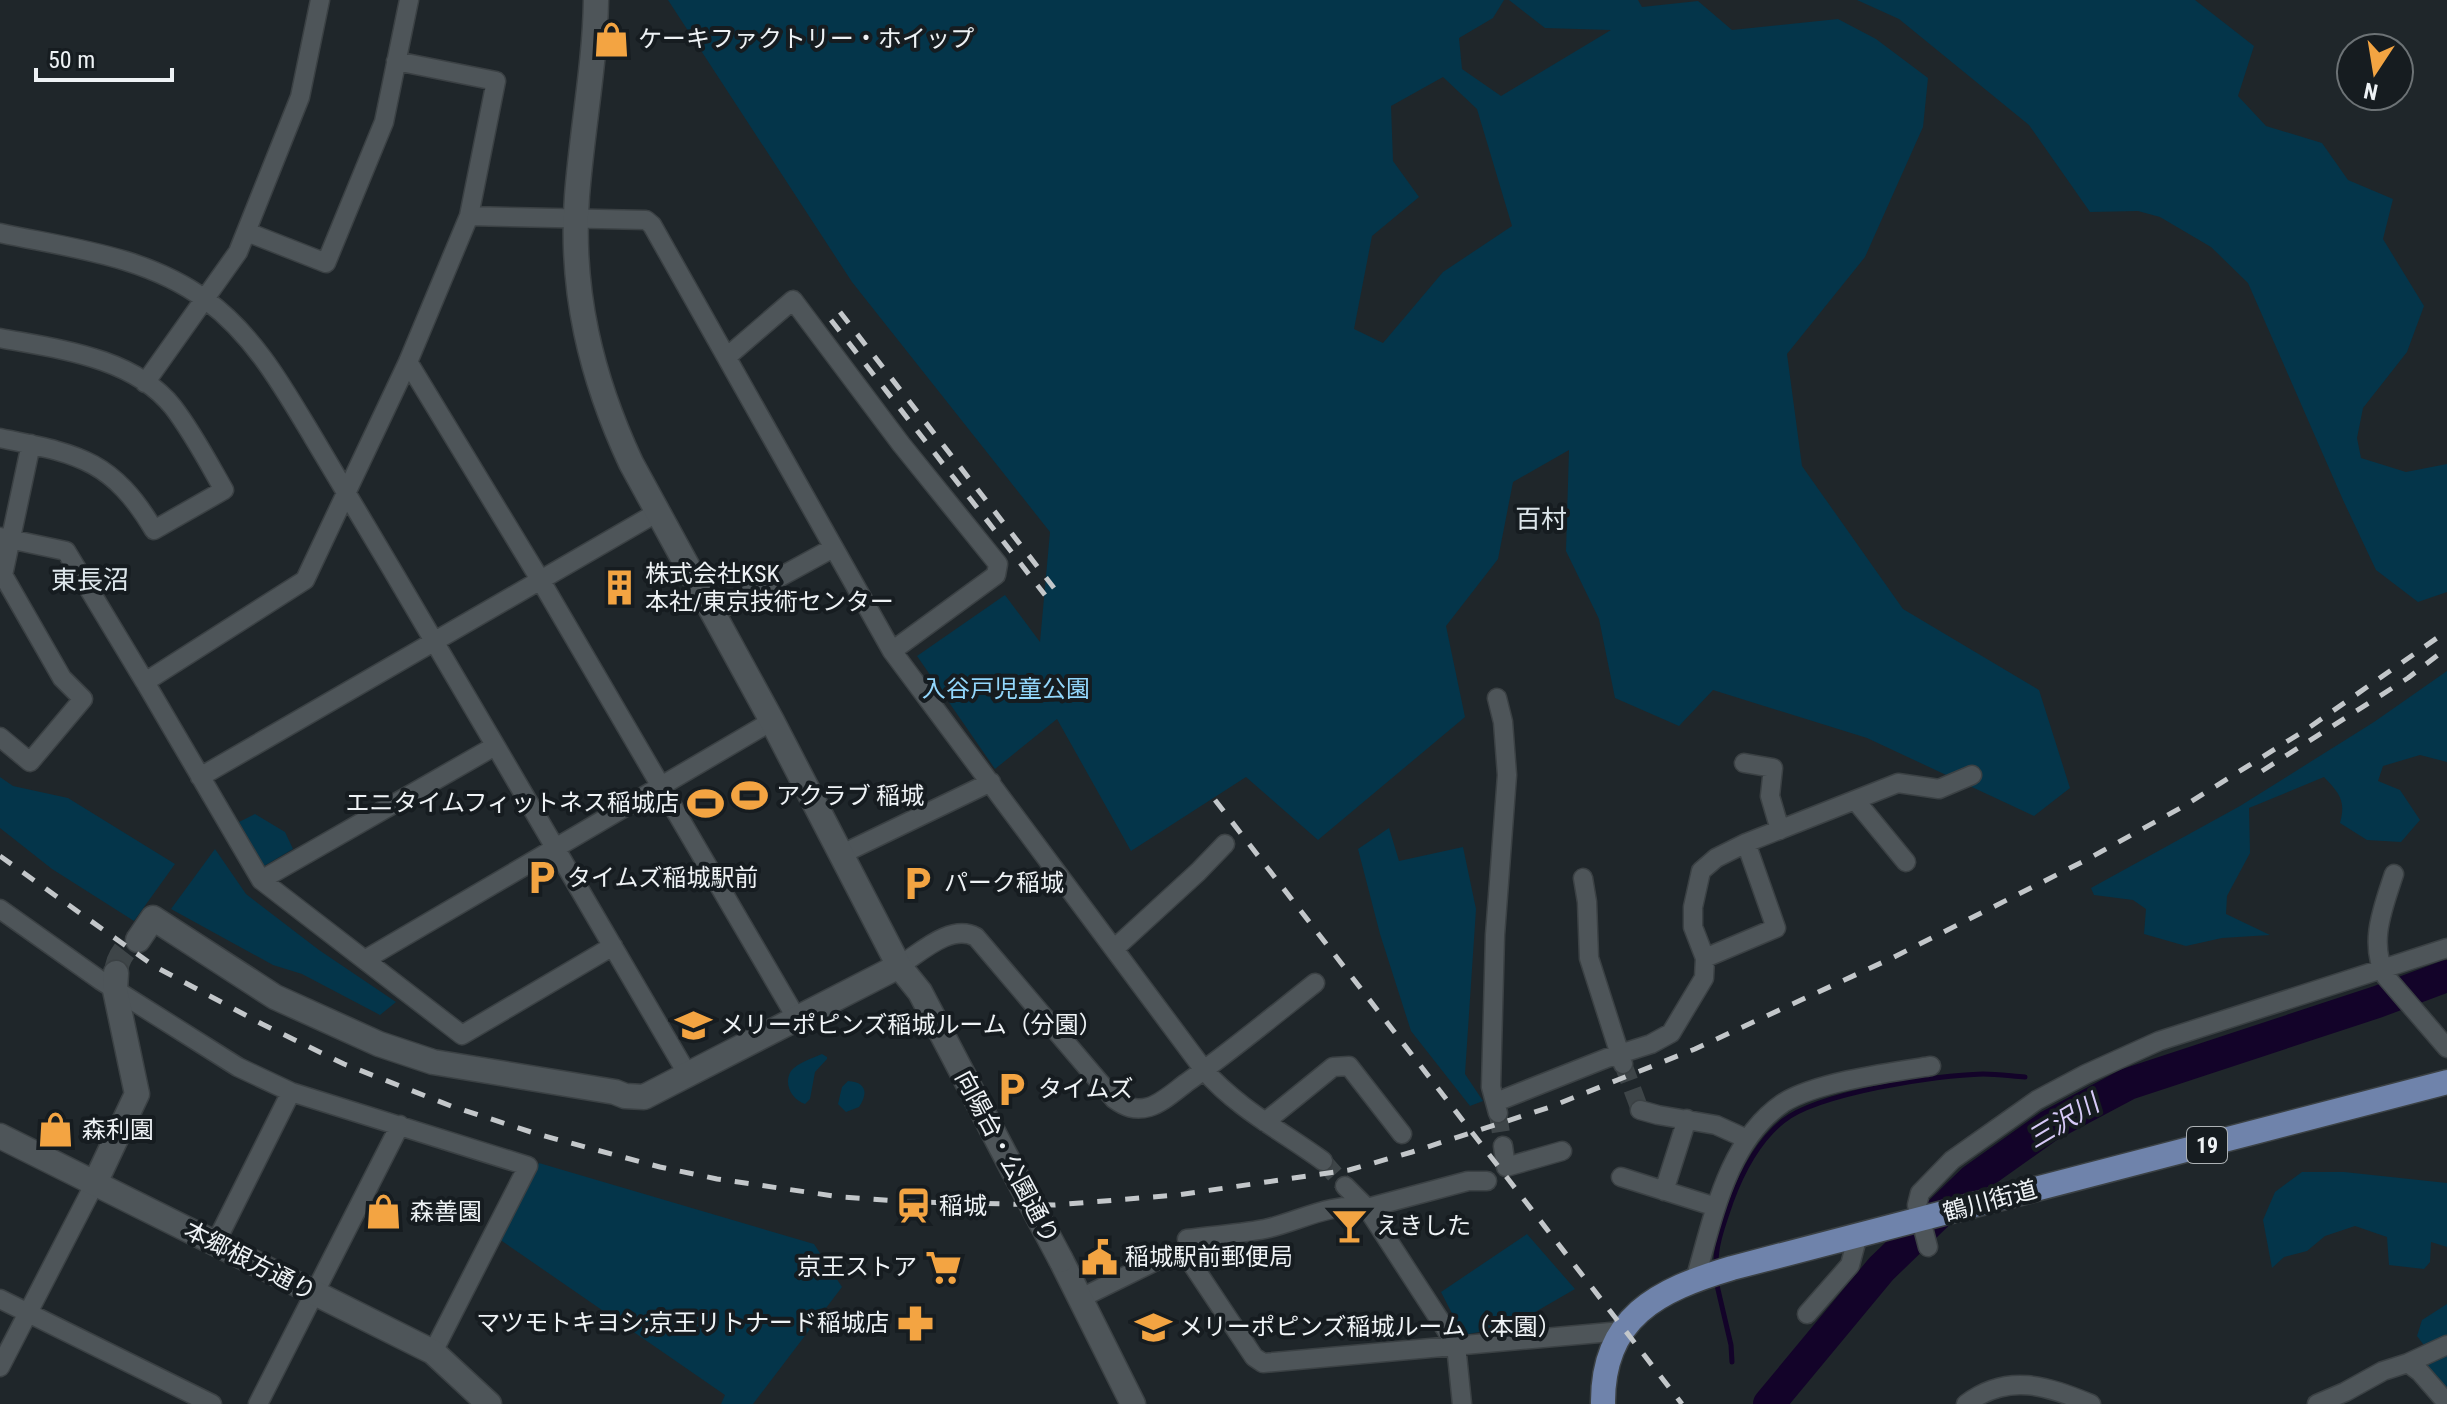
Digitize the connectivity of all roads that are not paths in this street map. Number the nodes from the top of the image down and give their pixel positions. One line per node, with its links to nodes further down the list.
1 (320, 0): 7 (street)
2 (409, 0): 4 (street)
3 (596, 0): 6 (street, 向陽台・公園通り)
4 (396, 61): 5 (street); 7 (street)
5 (469, 216): 6 (street); 12 (street)
6 (576, 219): 11 (street); 17 (street, 向陽台・公園通り)
7 (247, 232): 9 (street)
8 (0, 233): 9 (street)
9 (206, 300): 13 (street); 16 (street)
10 (0, 338): 13 (street)
11 (728, 356): 19 (street); 23 (street)
12 (408, 362): 16 (street); 20 (street)
13 (145, 383): 15 (street)
14 (0, 438): 15 (street)
15 (31, 444): 18 (street)
16 (347, 492): 22 (street); 24 (street)
17 (658, 512): 20 (street); 21 (street, 向陽台・公園通り)
18 (5, 538): 24 (street); 27 (street)
19 (833, 548): 21 (street); 23 (street)
20 (541, 581): 22 (street); 33 (street)
21 (714, 613): 26 (street, 向陽台・公園通り)
22 (434, 641): 28 (street); 31 (street)
23 (892, 651): 32 (street)
24 (145, 682): 31 (street)
25 (1497, 698): 57 (street)
26 (772, 721): 33 (street); 39 (street, 向陽台・公園通り)
27 (0, 737)
28 (495, 746): 38 (street); 43 (street)
29 (1744, 763): 35 (street)
30 (1972, 775): 34 (street)
31 (200, 777): 43 (street)
32 (991, 782): 39 (street); 48 (street)
33 (662, 786): 38 (street); 55 (street)
34 (1855, 800): 35 (street); 40 (street)
35 (1780, 830): 36 (street)
36 (1746, 843): 49 (street); 49 (street)
37 (1225, 844): 48 (street)
38 (555, 848): 46 (street); 50 (street)
39 (842, 854): 51 (street, 向陽台・公園通り)
40 (1906, 862)
41 (2394, 874): 52 (street)
42 (1583, 878): 57 (street)
43 (261, 880): 50 (street)
44 (0, 909): 53 (street)
45 (138, 940): 60 (street)
46 (613, 946): 50 (street); 60 (street)
47 (2447, 948): 52 (street)
48 (1114, 949): 59 (street)
49 (1705, 958): 57 (street)
50 (366, 959)
51 (899, 966): 55 (street); 59 (street); 85 (street, 向陽台・公園通り)
52 (2383, 972): 56 (street); 80 (street)
53 (116, 981): 62 (street); 75 (street)
54 (1315, 983): 59 (street)
55 (797, 1019): 60 (street)
56 (2447, 1048)
57 (1622, 1060)
58 (1931, 1066): 69 (street)
59 (1204, 1070): 65 (street)
60 (688, 1075)
61 (2447, 1082): 80 (main road, 鶴川街道 / 19)
62 (291, 1092): 66 (street); 83 (street)
63 (1640, 1110): 64 (street)
64 (1687, 1119): 69 (street); 77 (street)
65 (1265, 1122): 67 (street); 72 (street)
66 (400, 1125): 87 (street); 95 (street)
67 (1402, 1134)
68 (0, 1136): 75 (street, 本郷根方通り)
69 (1747, 1139): 78 (street)
70 (1503, 1146): 71 (street)
71 (1562, 1151)
72 (1323, 1161)
73 (1621, 1177): 77 (street)
74 (1487, 1181): 79 (street)
75 (95, 1183): 83 (street, 本郷根方通り); 90 (street)
76 (1345, 1186): 79 (street)
77 (1664, 1191): 78 (street)
78 (1716, 1207): 86 (street)
79 (1367, 1208): 82 (street); 93 (street)
80 (1918, 1212): 81 (main road, 鶴川街道 / 19); 84 (street)
81 (1858, 1235): 86 (main road, 鶴川街道 / 19); 91 (street)
82 (1187, 1239)
83 (215, 1244): 87 (street, 本郷根方通り)
84 (1928, 1245)
85 (1053, 1262): 88 (street, 向陽台・公園通り); 102 (street, 向陽台・公園通り)
86 (1699, 1278): 92 (main road, 鶴川街道 / 19)
87 (314, 1293): 95 (street, 本郷根方通り); 100 (street)
88 (1081, 1298): 93 (street); 103 (street, 向陽台・公園通り)
89 (0, 1299): 90 (street)
90 (28, 1313): 97 (street); 99 (street)
91 (1807, 1314)
92 (1622, 1331): 93 (street); 105 (main road, 鶴川街道 / 19)
93 (1456, 1345): 104 (street)
94 (2447, 1345): 96 (street)
95 (433, 1352): 101 (street, 本郷根方通り)
96 (2408, 1363): 98 (street); 108 (street)
97 (0, 1367)
98 (2447, 1403)
99 (212, 1404)
100 (258, 1404)
101 (489, 1404)
102 (1116, 1404)
103 (1133, 1404)
104 (1462, 1404)
105 (1603, 1404)
106 (1966, 1404): 107 (street)
107 (2091, 1404)
108 (2317, 1404)

